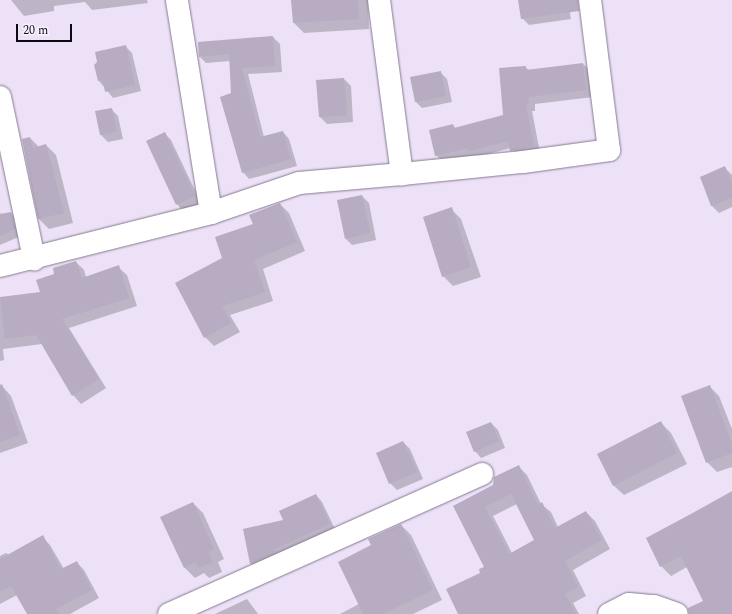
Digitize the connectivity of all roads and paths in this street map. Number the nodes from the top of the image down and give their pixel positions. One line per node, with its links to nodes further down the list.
1 (178, 0): 6 (street)
2 (380, 0): 5 (street)
3 (590, 0): 5 (street)
4 (0, 97): 7 (street)
5 (402, 174): 6 (street)
6 (212, 213): 7 (street)
7 (34, 259): 8 (street)
8 (0, 266)
9 (482, 474): 10 (street)
10 (208, 606): 11 (street)
11 (169, 614)
12 (609, 614): 13 (street)
13 (677, 614)

